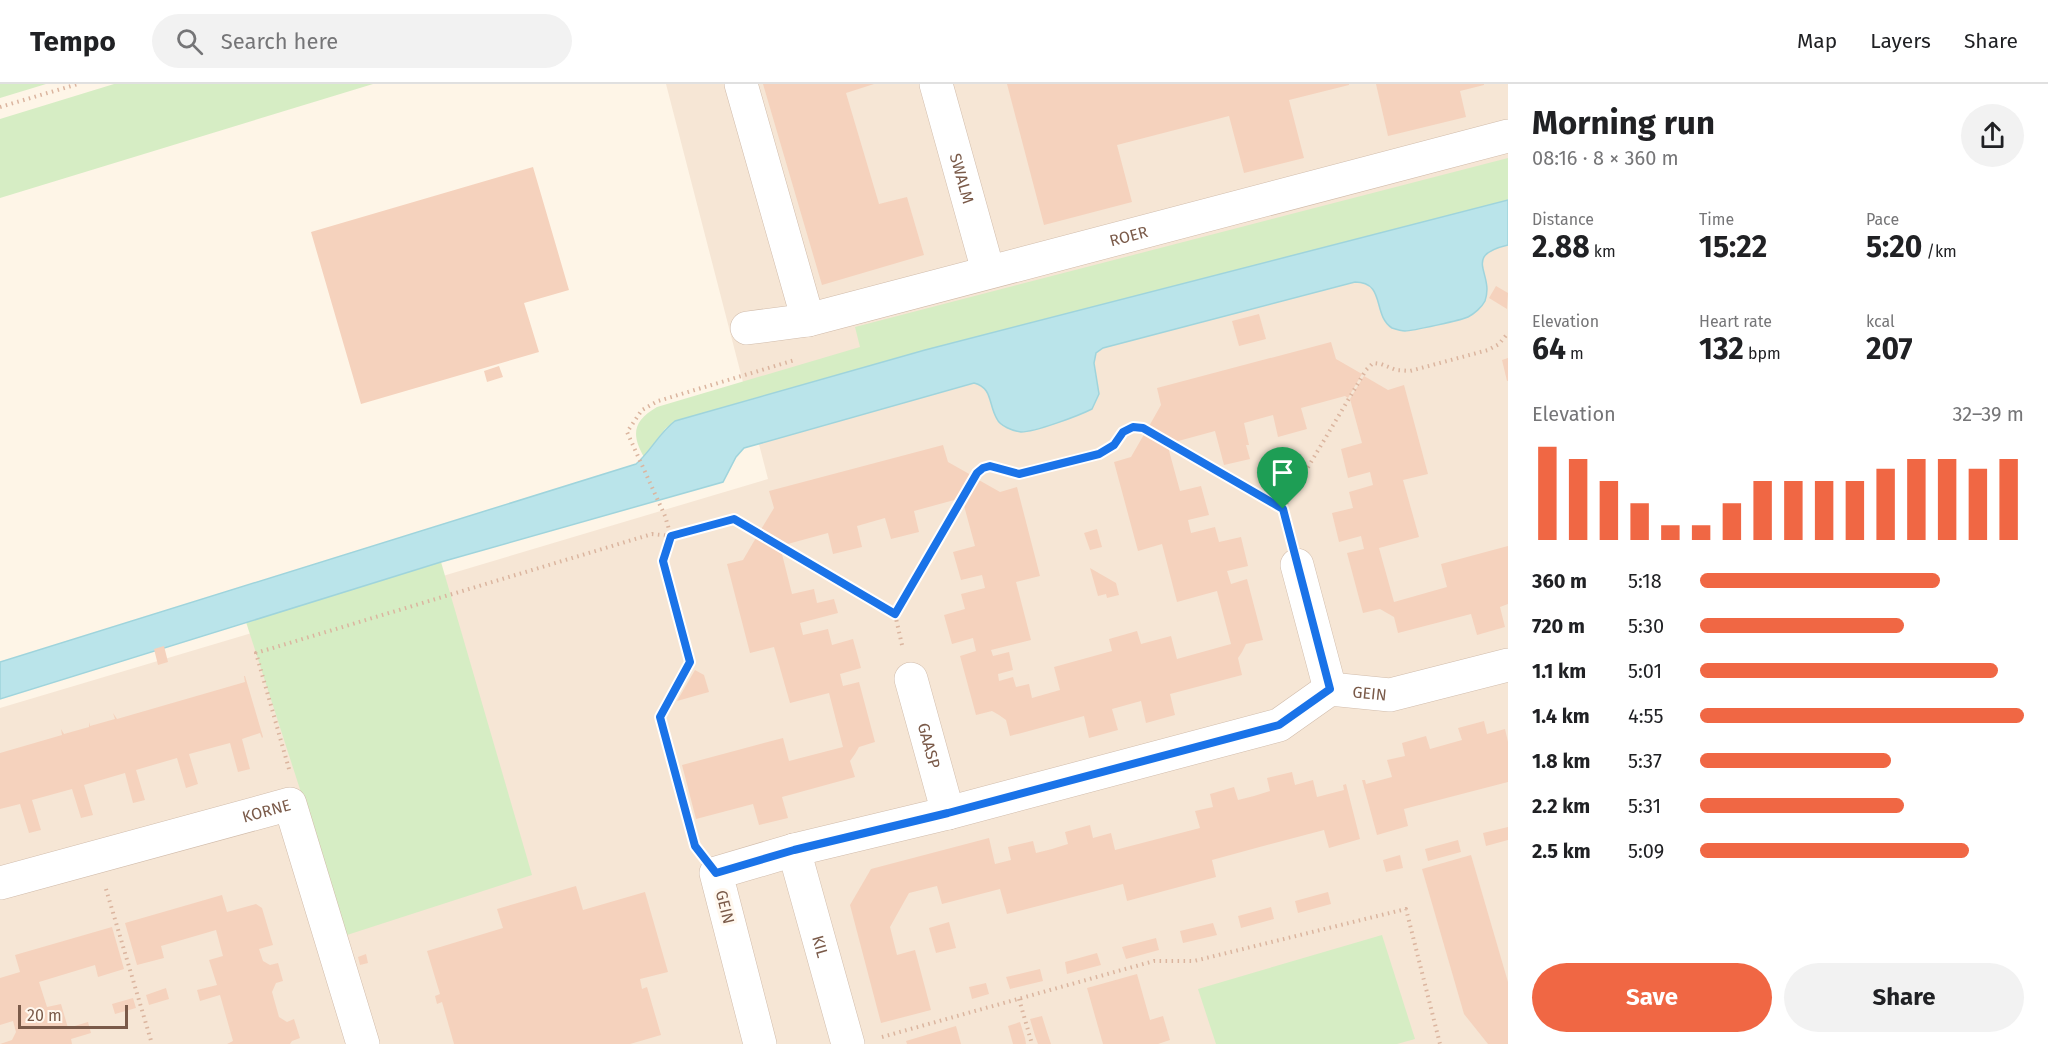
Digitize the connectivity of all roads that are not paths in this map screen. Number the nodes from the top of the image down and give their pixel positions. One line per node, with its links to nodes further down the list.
1 (741, 84): 5 (street)
2 (936, 84): 4 (street, SWALM)
3 (1508, 136): 4 (street, ROER)
4 (988, 272): 5 (street, ROER)
5 (808, 320): 6 (street, ROER)
6 (747, 328)
7 (1297, 565): 10 (street)
8 (1508, 665): 10 (street, GEIN)
9 (911, 679): 11 (street, GAASP)
10 (1330, 689): 11 (street, GEIN)
11 (948, 813): 12 (street, GEIN)
12 (794, 850): 14 (street, KIL); 16 (street, GEIN)
13 (0, 883): 15 (street, KORNE)
14 (863, 1041)
15 (363, 1044)
16 (760, 1044)

